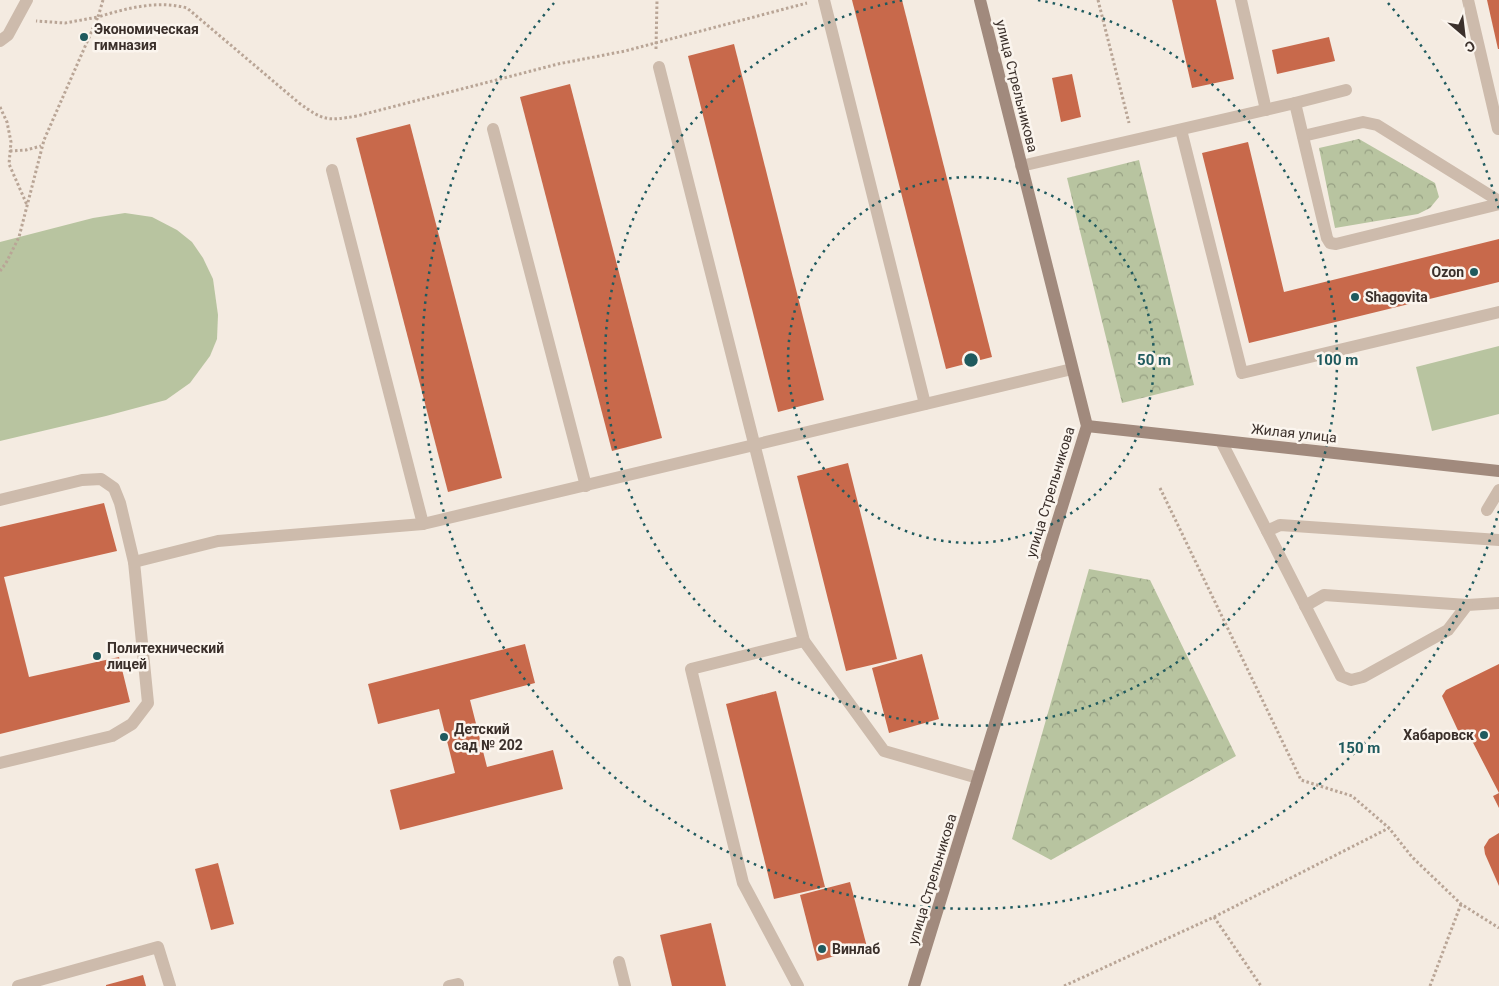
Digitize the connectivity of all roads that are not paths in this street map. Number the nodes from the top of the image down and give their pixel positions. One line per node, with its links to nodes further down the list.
1 (27, 0): 6 (lane)
2 (824, 0): 20 (lane)
3 (980, 0): 15 (street, улица Стрельникова)
4 (1241, 0): 10 (lane)
5 (1468, 0): 12 (lane)
6 (0, 41)
7 (659, 67): 23 (lane)
8 (1346, 90): 9 (lane)
9 (1295, 103): 10 (lane); 14 (lane)
10 (1266, 110): 13 (lane)
11 (493, 129): 25 (lane)
12 (1498, 129)
13 (1181, 130): 15 (lane); 18 (lane)
14 (1303, 136): 17 (lane); 17 (lane)
15 (1022, 166): 19 (street, улица Стрельникова)
16 (332, 170): 29 (lane)
17 (1499, 203)
18 (1499, 312)
19 (1072, 369): 20 (lane); 21 (street, улица Стрельникова)
20 (925, 404): 23 (lane)
21 (1087, 426): 22 (street, Жилая улица); 38 (street, улица Стрельникова)
22 (1220, 441): 24 (street, Жилая улица); 30 (lane)
23 (755, 445): 25 (lane); 36 (lane)
24 (1499, 471)
25 (586, 486): 29 (lane)
26 (1499, 490): 28 (lane)
27 (0, 500): 32 (lane)
28 (1487, 510)
29 (423, 524): 32 (lane)
30 (1267, 531): 31 (lane); 35 (lane)
31 (1499, 540)
32 (134, 562): 37 (lane)
33 (1499, 603): 34 (lane)
34 (1467, 604): 35 (lane); 35 (lane)
35 (1305, 606)
36 (804, 640): 38 (lane); 45 (lane)
37 (0, 763)
38 (978, 778): 46 (street, улица Стрельникова)
39 (619, 962): 44 (lane)
40 (18, 986): 41 (lane)
41 (170, 986)
42 (449, 986): 43 (lane)
43 (458, 986)
44 (625, 986)
45 (798, 986)
46 (914, 986)

